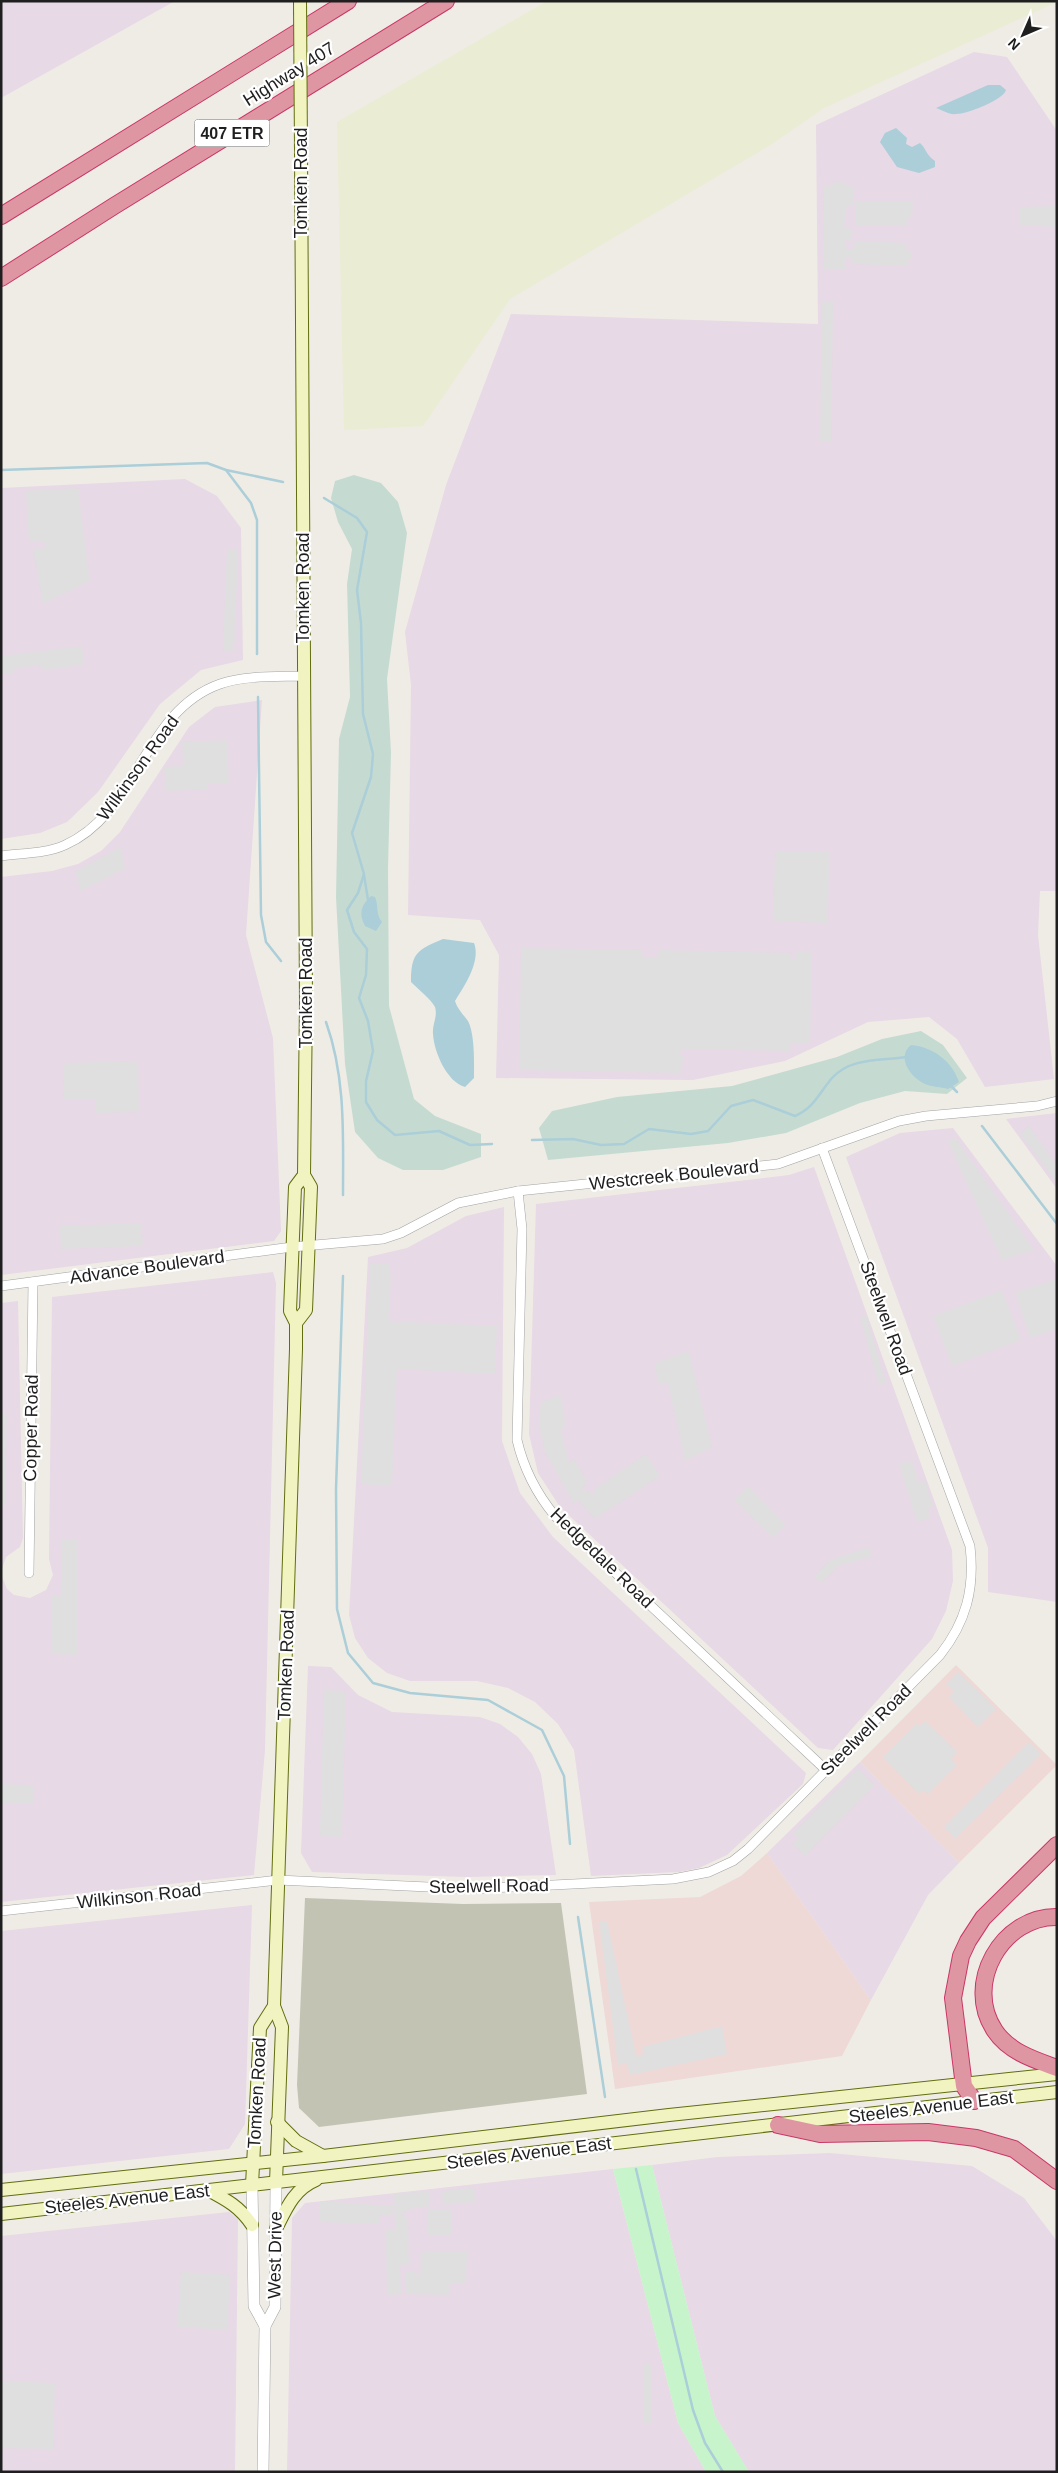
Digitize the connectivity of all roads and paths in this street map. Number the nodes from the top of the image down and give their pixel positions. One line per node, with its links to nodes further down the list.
1 (300, 1): 8 (main road, Tomken Road, bridge)
2 (348, 1): 4 (highway, Highway 407 / 407 ETR)
3 (446, 1): 7 (highway, Highway 407 / 407 ETR)
4 (19, 205): 5 (highway); 6 (highway, Highway 407 / 407 ETR)
5 (1, 211)
6 (1, 216)
7 (1, 279)
8 (304, 676): 9 (street, Wilkinson Road); 12 (main road, Tomken Road)
9 (1, 856)
10 (1057, 1101): 11 (street, Westcreek Boulevard)
11 (822, 1148): 13 (street, Westcreek Boulevard); 20 (street, Steelwell Road)
12 (304, 1175): 14 (main road, Tomken Road); 15 (main road, Tomken Road)
13 (518, 1191): 14 (street, Westcreek Boulevard); 20 (street, Hedgedale Road)
14 (308, 1245): 15 (street, Westcreek Boulevard); 18 (main road, Tomken Road)
15 (292, 1247): 16 (street, Advance Boulevard); 18 (main road, Tomken Road)
16 (33, 1282): 17 (street, Advance Boulevard); 19 (street, Copper Road)
17 (1, 1286)
18 (296, 1323): 22 (main road, Tomken Road)
19 (29, 1573)
20 (826, 1770): 22 (street, Steelwell Road)
21 (1057, 1845): 28 (highway)
22 (278, 1880): 23 (street, Wilkinson Road); 25 (main road, Tomken Road)
23 (1, 1911)
24 (1057, 1917): 26 (highway)
25 (274, 2006): 31 (main road, Tomken Road); 35 (main road, Tomken Road)
26 (1057, 2068)
27 (1057, 2074): 28 (main road, Steeles Avenue East)
28 (964, 2086): 30 (highway); 33 (main road, Steeles Avenue East)
29 (1057, 2092): 30 (main road, Steeles Avenue East)
30 (974, 2101): 32 (main road, Steeles Avenue East)
31 (277, 2122): 33 (main road); 34 (main road, Tomken Road)
32 (778, 2125): 36 (main road, Steeles Avenue East); 37 (highway)
33 (323, 2156): 34 (main road, Steeles Avenue East)
34 (278, 2160): 35 (main road, Steeles Avenue East); 38 (main road, Tomken Road)
35 (253, 2162): 39 (main road, Tomken Road); 40 (main road, Steeles Avenue East)
36 (325, 2177): 38 (main road, Steeles Avenue East); 44 (main road)
37 (1057, 2181)
38 (276, 2182): 39 (main road, Steeles Avenue East); 44 (street, West Drive)
39 (252, 2185): 41 (main road, Steeles Avenue East); 43 (street, West Drive)
40 (1, 2190)
41 (208, 2190): 42 (main road, Steeles Avenue East); 43 (main road)
42 (1, 2214)
43 (252, 2224): 45 (street, West Drive)
44 (276, 2229): 45 (street, West Drive)
45 (265, 2326): 46 (street, West Drive)
46 (263, 2472)

